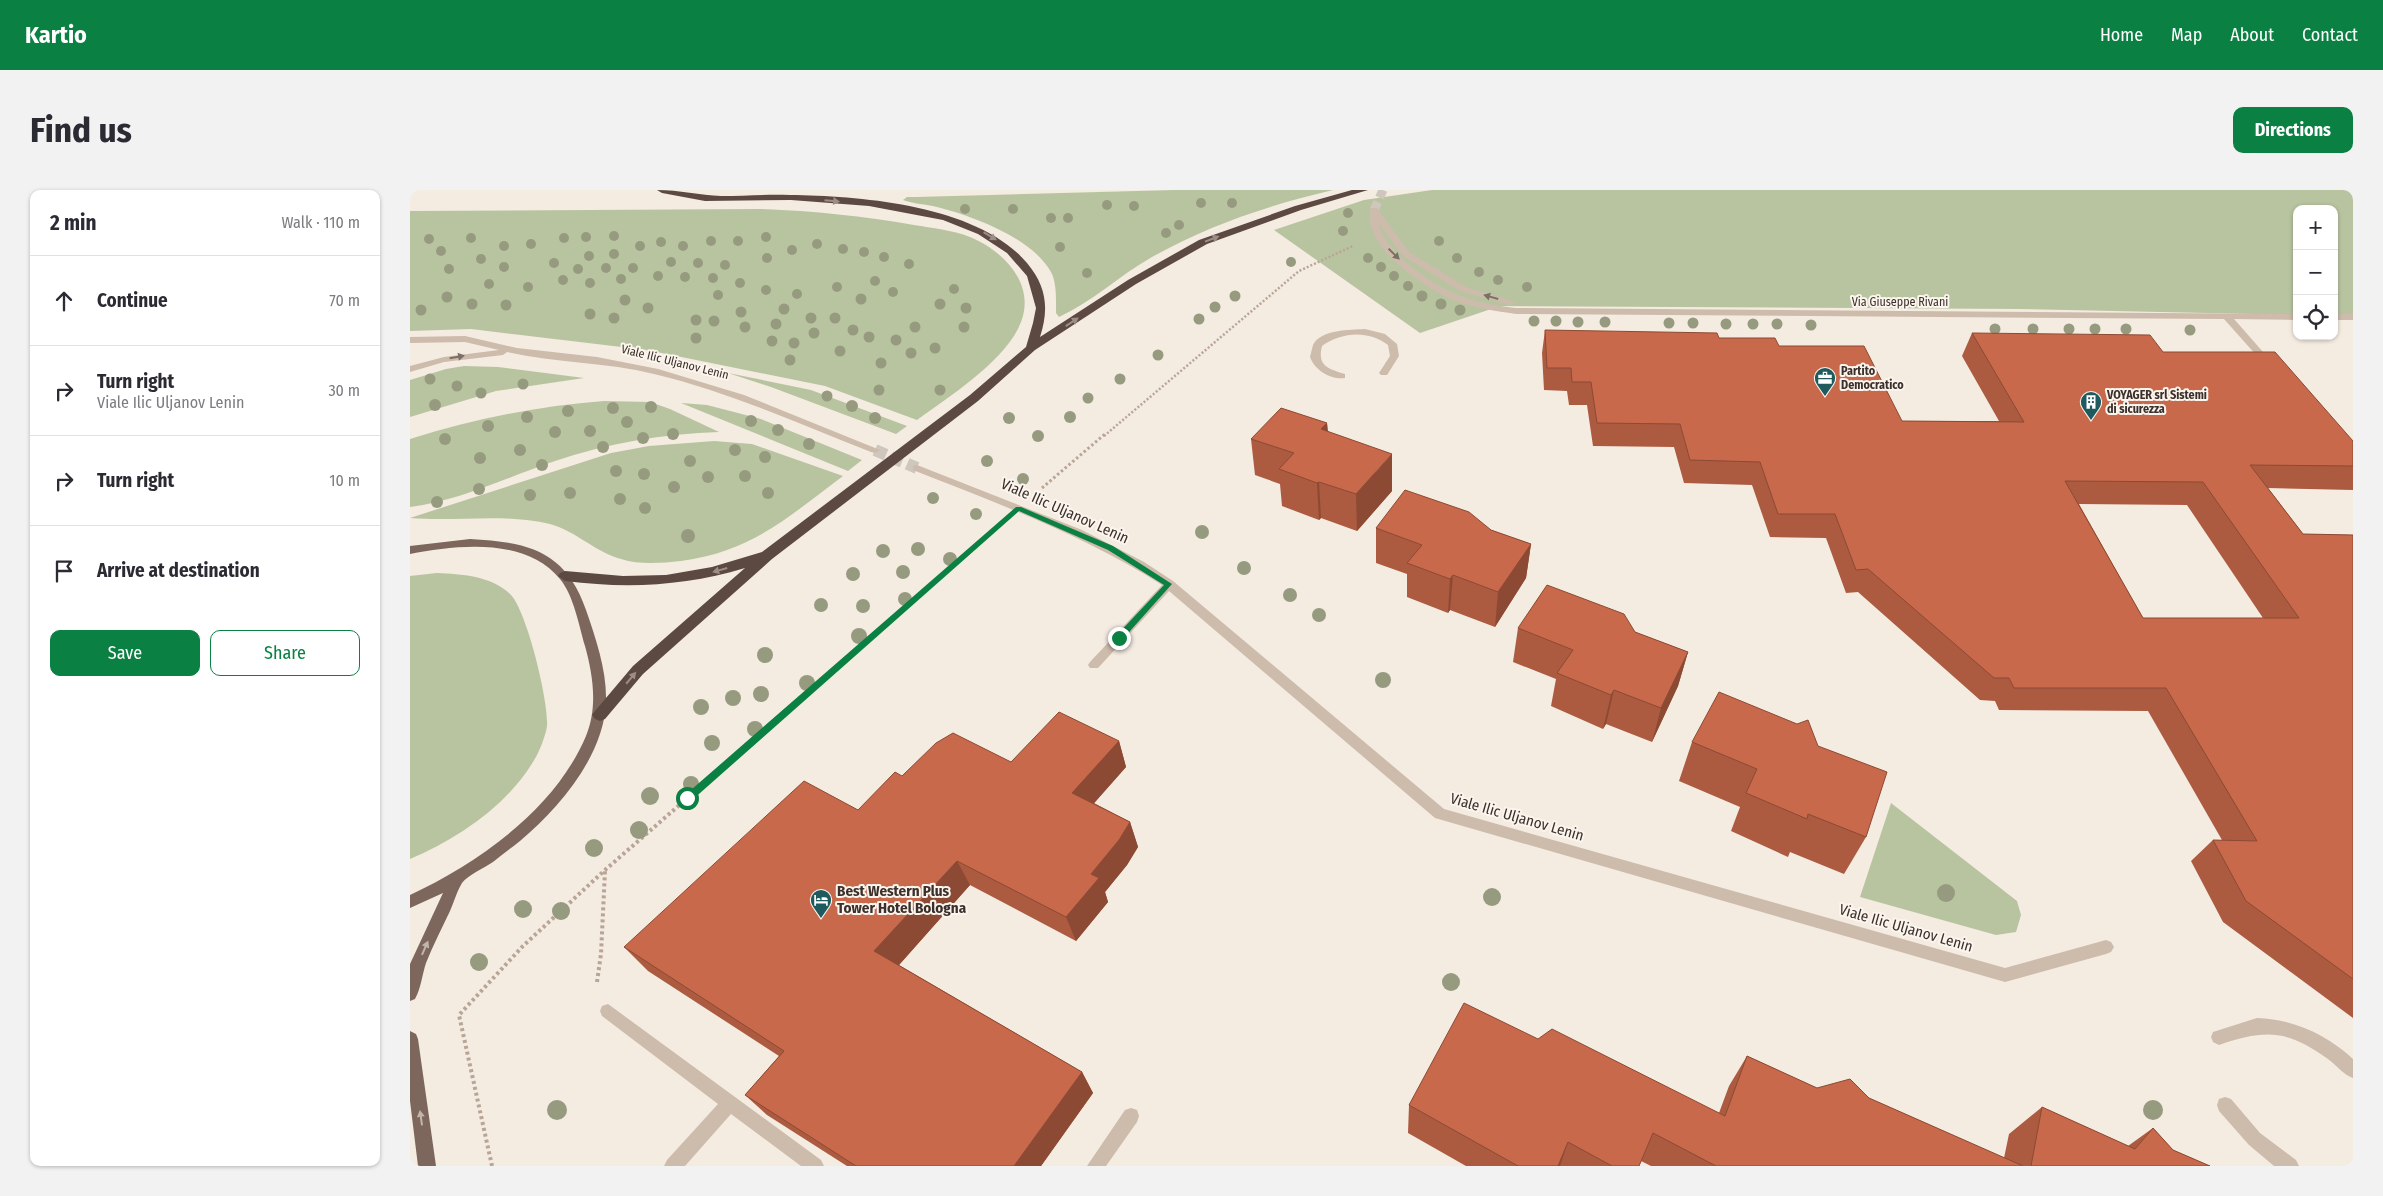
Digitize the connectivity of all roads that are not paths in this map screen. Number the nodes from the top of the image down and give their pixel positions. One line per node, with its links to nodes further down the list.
1 (662, 190): 9 (highway, one-way to 9)
2 (1363, 190): 9 (highway, one-way to 2)
3 (1374, 212): 4 (street, Via Giuseppe Rivani)
4 (2227, 317): 5 (street, Via Giuseppe Rivani); 12 (street)
5 (2293, 317)
6 (2338, 317): 7 (street)
7 (2353, 317)
8 (410, 340): 10 (street, Viale Ilic Uljanov Lenin)
9 (1031, 348): 20 (highway)
10 (517, 351): 11 (street, Viale Ilic Uljanov Lenin, one-way to 10); 15 (street, Viale Ilic Uljanov Lenin)
11 (410, 369)
12 (2276, 371)
13 (1384, 373): 14 (street)
14 (1342, 376)
15 (875, 450)
16 (917, 468): 22 (street, Viale Ilic Uljanov Lenin)
17 (410, 542): 18 (main road)
18 (428, 546): 19 (main road); 21 (main road)
19 (410, 550)
20 (767, 556): 21 (highway, one-way to 21); 24 (highway, one-way to 20)
21 (565, 576): 24 (main road)
22 (1168, 584): 23 (street); 27 (street, Viale Ilic Uljanov Lenin)
23 (1094, 666)
24 (600, 715): 25 (main road)
25 (457, 879): 26 (main road); 28 (main road, one-way to 25)
26 (410, 902)
27 (2106, 947)
28 (410, 994)
29 (608, 1010): 33 (street)
30 (2219, 1037): 32 (street)
31 (410, 1039): 36 (main road, one-way to 31)
32 (2353, 1070)
33 (730, 1103): 37 (street); 38 (street)
34 (2225, 1105): 40 (street)
35 (1132, 1116): 39 (street)
36 (427, 1166)
37 (673, 1166)
38 (815, 1166)
39 (1096, 1166)
40 (2290, 1166)

